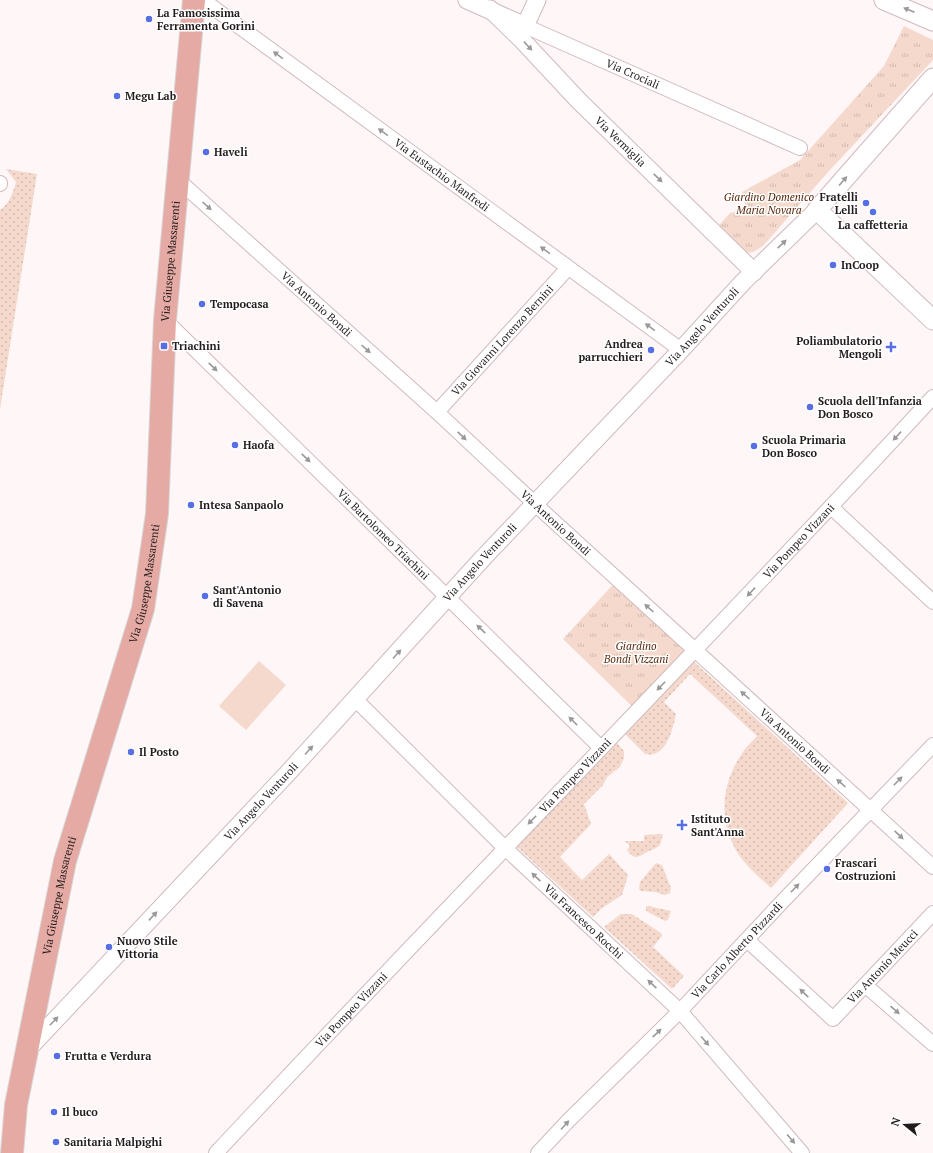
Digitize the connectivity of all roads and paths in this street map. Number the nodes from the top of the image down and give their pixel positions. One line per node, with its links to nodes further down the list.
1 (194, 0): 11 (main road, Via Giuseppe Massarenti)
2 (203, 0): 13 (street, Via Eustachio Manfredi, one-way to 2)
3 (467, 0): 6 (street, Via Crociali)
4 (537, 0): 8 (street)
5 (884, 0): 7 (main road, one-way to 5)
6 (490, 9): 8 (street, Via Crociali); 14 (street, Via Vermiglia, one-way to 14)
7 (933, 21)
8 (525, 26): 10 (street, Via Crociali)
9 (933, 78): 12 (main road, Via Angelo Venturoli, one-way to 9)
10 (800, 148)
11 (178, 180): 15 (main road, Via Giuseppe Massarenti); 19 (street, Via Antonio Bondi, one-way to 19)
12 (817, 210): 14 (street, Via Angelo Venturoli, one-way to 12); 16 (main road)
13 (568, 268): 17 (street, Via Eustachio Manfredi, one-way to 13); 19 (street, Via Giovanni Lorenzo Bernini)
14 (754, 272): 17 (street, Via Angelo Venturoli)
15 (165, 320): 22 (street, Via Bartolomeo Triachini, one-way to 22); 36 (main road, Via Giuseppe Massarenti)
16 (933, 320)
17 (681, 350): 20 (street, Via Angelo Venturoli)
18 (933, 397): 21 (street, Via Pompeo Vizzani, one-way to 21)
19 (437, 412): 20 (street, Via Antonio Bondi, one-way to 20)
20 (535, 504): 22 (street, Via Angelo Venturoli); 24 (street, Via Antonio Bondi, one-way to 20)
21 (831, 507): 23 (street); 24 (street, Via Pompeo Vizzani, one-way to 24)
22 (448, 597): 25 (street, Via Angelo Venturoli, one-way to 22); 27 (street, Via Bartolomeo Triachini, one-way to 22)
23 (933, 602)
24 (696, 650): 27 (street, Via Pompeo Vizzani, one-way to 27); 28 (street, Via Antonio Bondi, one-way to 24)
25 (355, 699): 29 (street, Via Francesco Rocchi); 36 (street, Via Angelo Venturoli, one-way to 25)
26 (933, 745): 28 (street, Via Carlo Alberto Pizzardi, one-way to 26)
27 (601, 748): 29 (street, Via Pompeo Vizzani, one-way to 29)
28 (870, 809): 30 (street, Via Antonio Bondi, one-way to 30); 32 (street, Via Carlo Alberto Pizzardi, one-way to 28)
29 (505, 848): 34 (street, Via Francesco Rocchi, one-way to 29); 38 (street, Via Pompeo Vizzani)
30 (933, 867)
31 (933, 913): 33 (street, Via Antonio Meucci)
32 (747, 940): 33 (street, Via Antonio Meucci, one-way to 32); 34 (street, Via Carlo Alberto Pizzardi)
33 (865, 985): 35 (street, one-way to 35)
34 (680, 1011): 39 (street, Via Carlo Alberto Pizzardi, one-way to 34); 40 (street, Via Francesco Rocchi, one-way to 40)
35 (933, 1044)
36 (28, 1049): 37 (main road, Via Giuseppe Massarenti)
37 (12, 1153)
38 (216, 1153)
39 (538, 1153)
40 (802, 1153)

